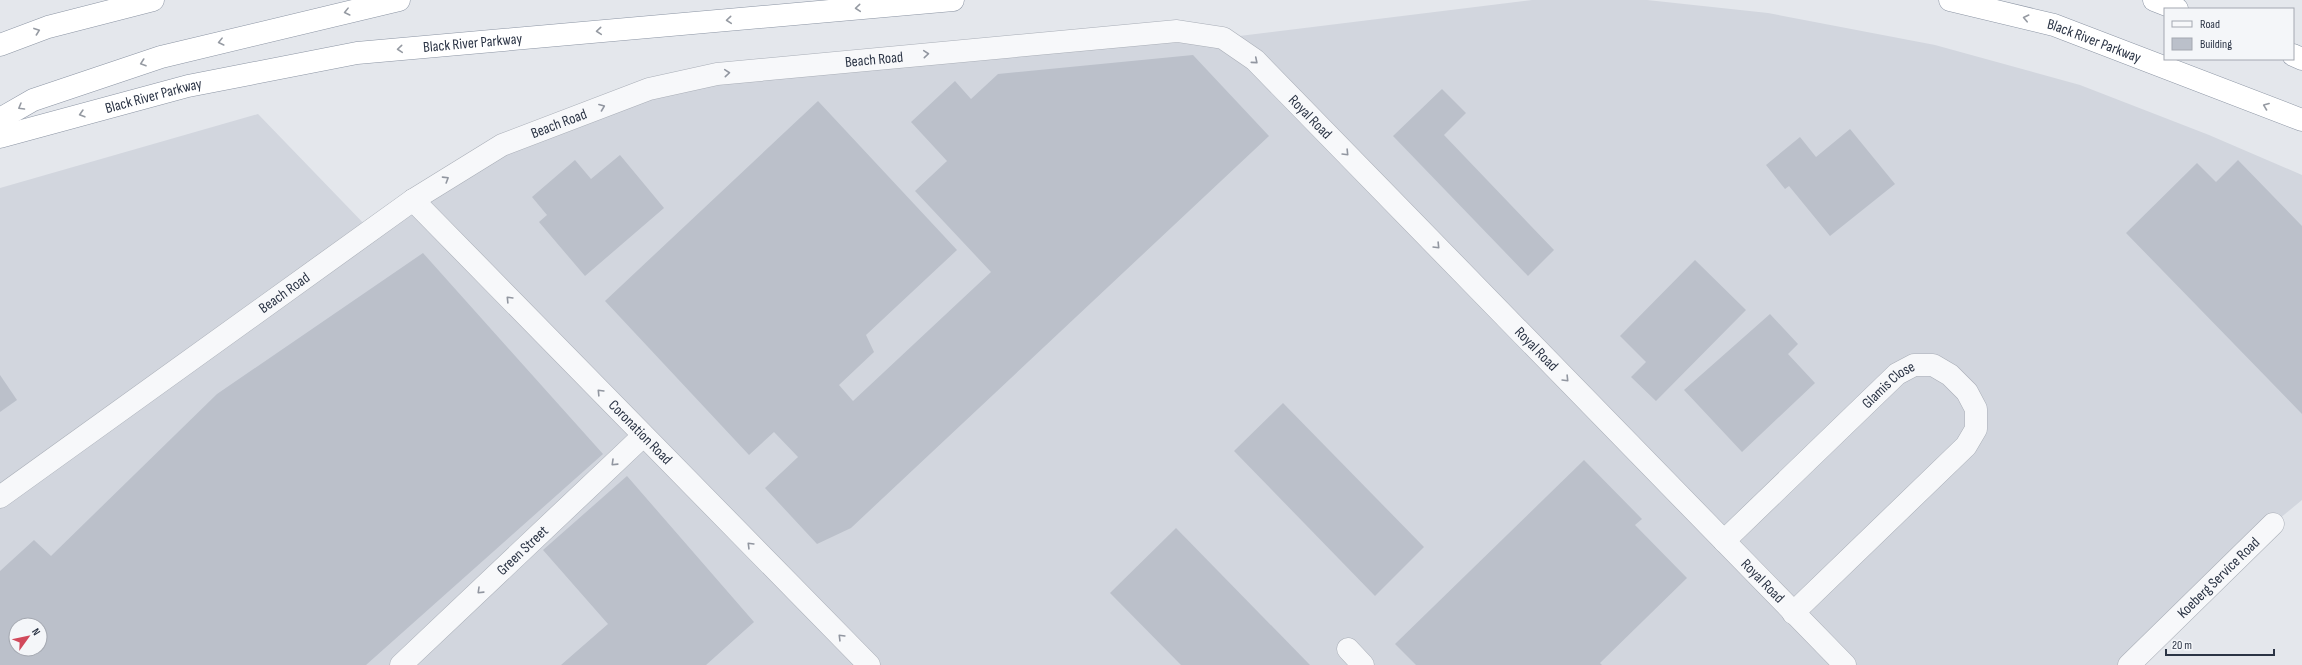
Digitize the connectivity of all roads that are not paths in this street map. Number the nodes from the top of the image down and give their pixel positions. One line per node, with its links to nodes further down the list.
1 (153, 0): 8 (highway, one-way to 1)
2 (399, 0): 9 (highway, one-way to 9)
3 (953, 0): 11 (highway, Black River Parkway, one-way to 11)
4 (1950, 0): 10 (highway, Black River Parkway, one-way to 4)
5 (2154, 0): 6 (highway)
6 (2174, 8)
7 (1223, 38): 12 (street, Beach Road, one-way to 7); 16 (street, Royal Road, one-way to 16)
8 (0, 45)
9 (0, 119)
10 (2302, 120)
11 (0, 137)
12 (413, 200): 13 (street, Coronation Road, one-way to 12); 14 (street, Beach Road)
13 (643, 436): 19 (street, Green Street, one-way to 19); 20 (street, Coronation Road, one-way to 13)
14 (0, 497)
15 (2273, 524): 23 (street, Koeberg Service Road)
16 (1724, 541): 17 (street, Royal Road); 17 (street, Glamis Close)
17 (1793, 613): 22 (street, Royal Road)
18 (1348, 649): 21 (street)
19 (401, 665)
20 (868, 665)
21 (1363, 665)
22 (1845, 665)
23 (2128, 665)

